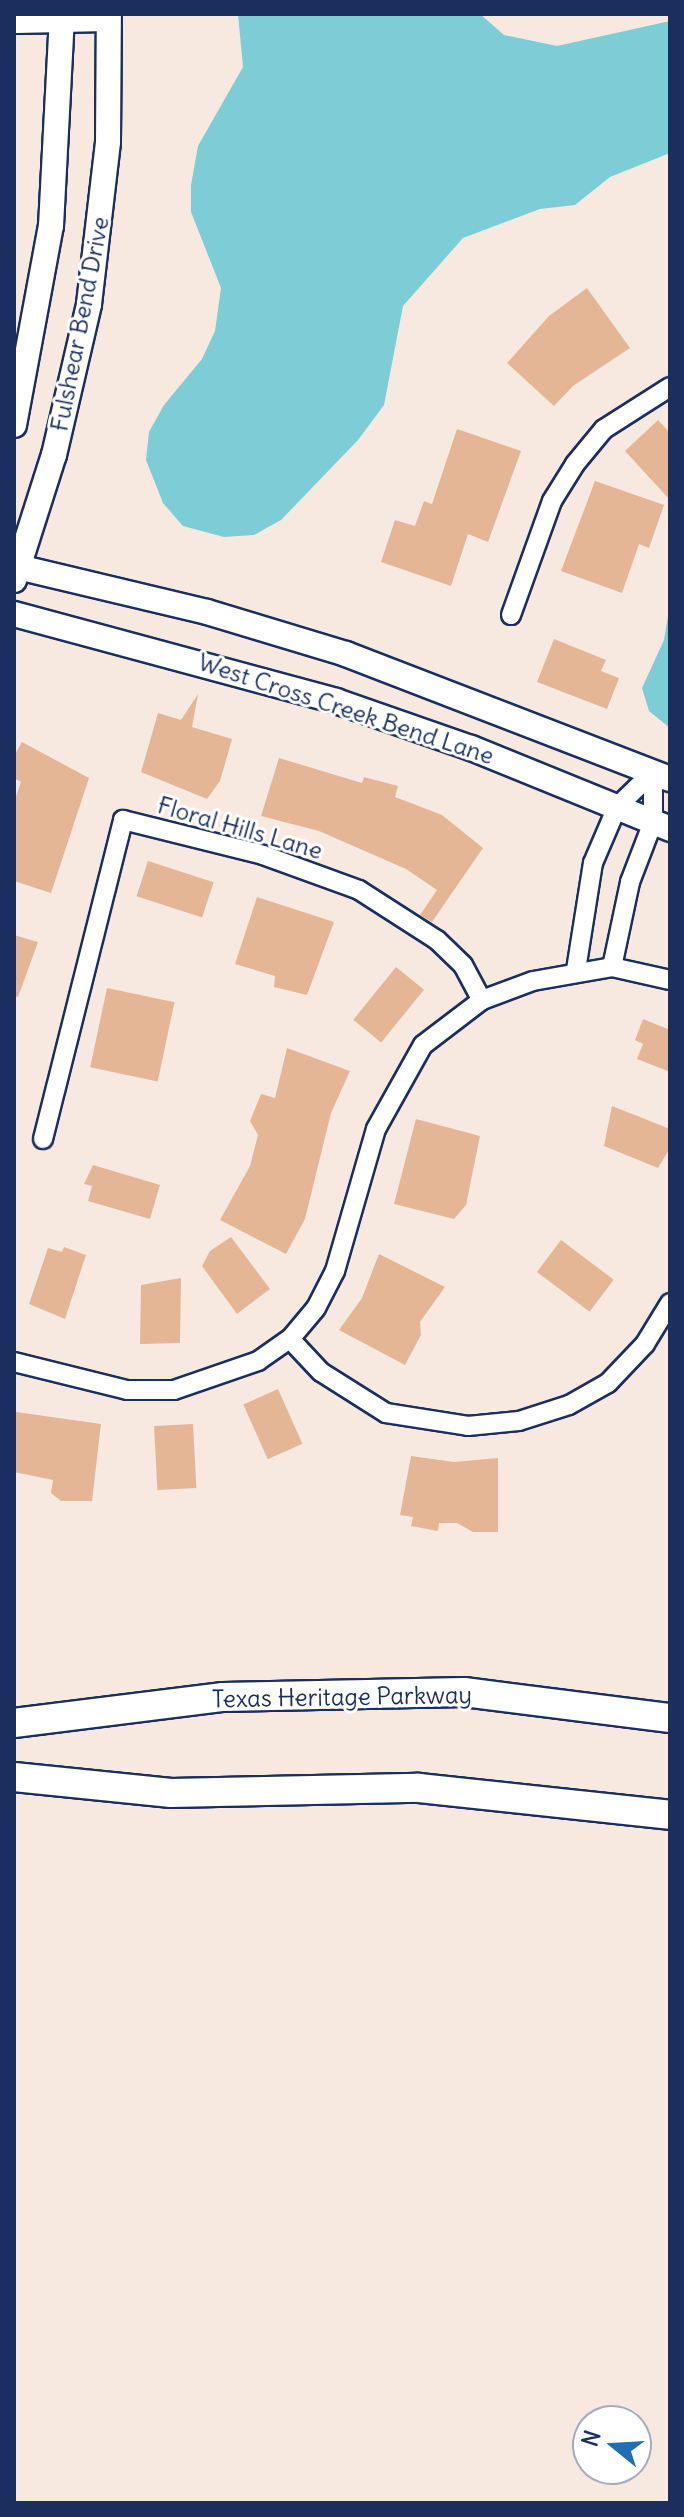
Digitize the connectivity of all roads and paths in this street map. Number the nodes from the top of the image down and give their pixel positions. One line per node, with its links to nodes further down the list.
1 (63, 18): 2 (street); 3 (street); 5 (main road, Fulshear Bend Drive)
2 (109, 18): 6 (main road, Fulshear Bend Drive)
3 (14, 24)
4 (670, 387): 8 (street)
5 (14, 425)
6 (15, 571): 9 (main road, West Cross Creek Bend Lane)
7 (14, 614): 10 (main road, West Cross Creek Bend Lane)
8 (511, 615)
9 (661, 776): 10 (street); 11 (street)
10 (617, 807): 11 (main road, West Cross Creek Bend Lane); 13 (street)
11 (661, 826): 12 (street)
12 (612, 967): 13 (street); 14 (street)
13 (576, 970): 15 (street)
14 (670, 980)
15 (482, 1000): 16 (street, Floral Hills Lane); 18 (street)
16 (43, 1139)
17 (670, 1303): 18 (street)
18 (290, 1339): 19 (street)
19 (14, 1362)
20 (670, 1718): 21 (main road, Texas Heritage Parkway)
21 (14, 1723)
22 (14, 1777): 23 (main road)
23 (670, 1815)

